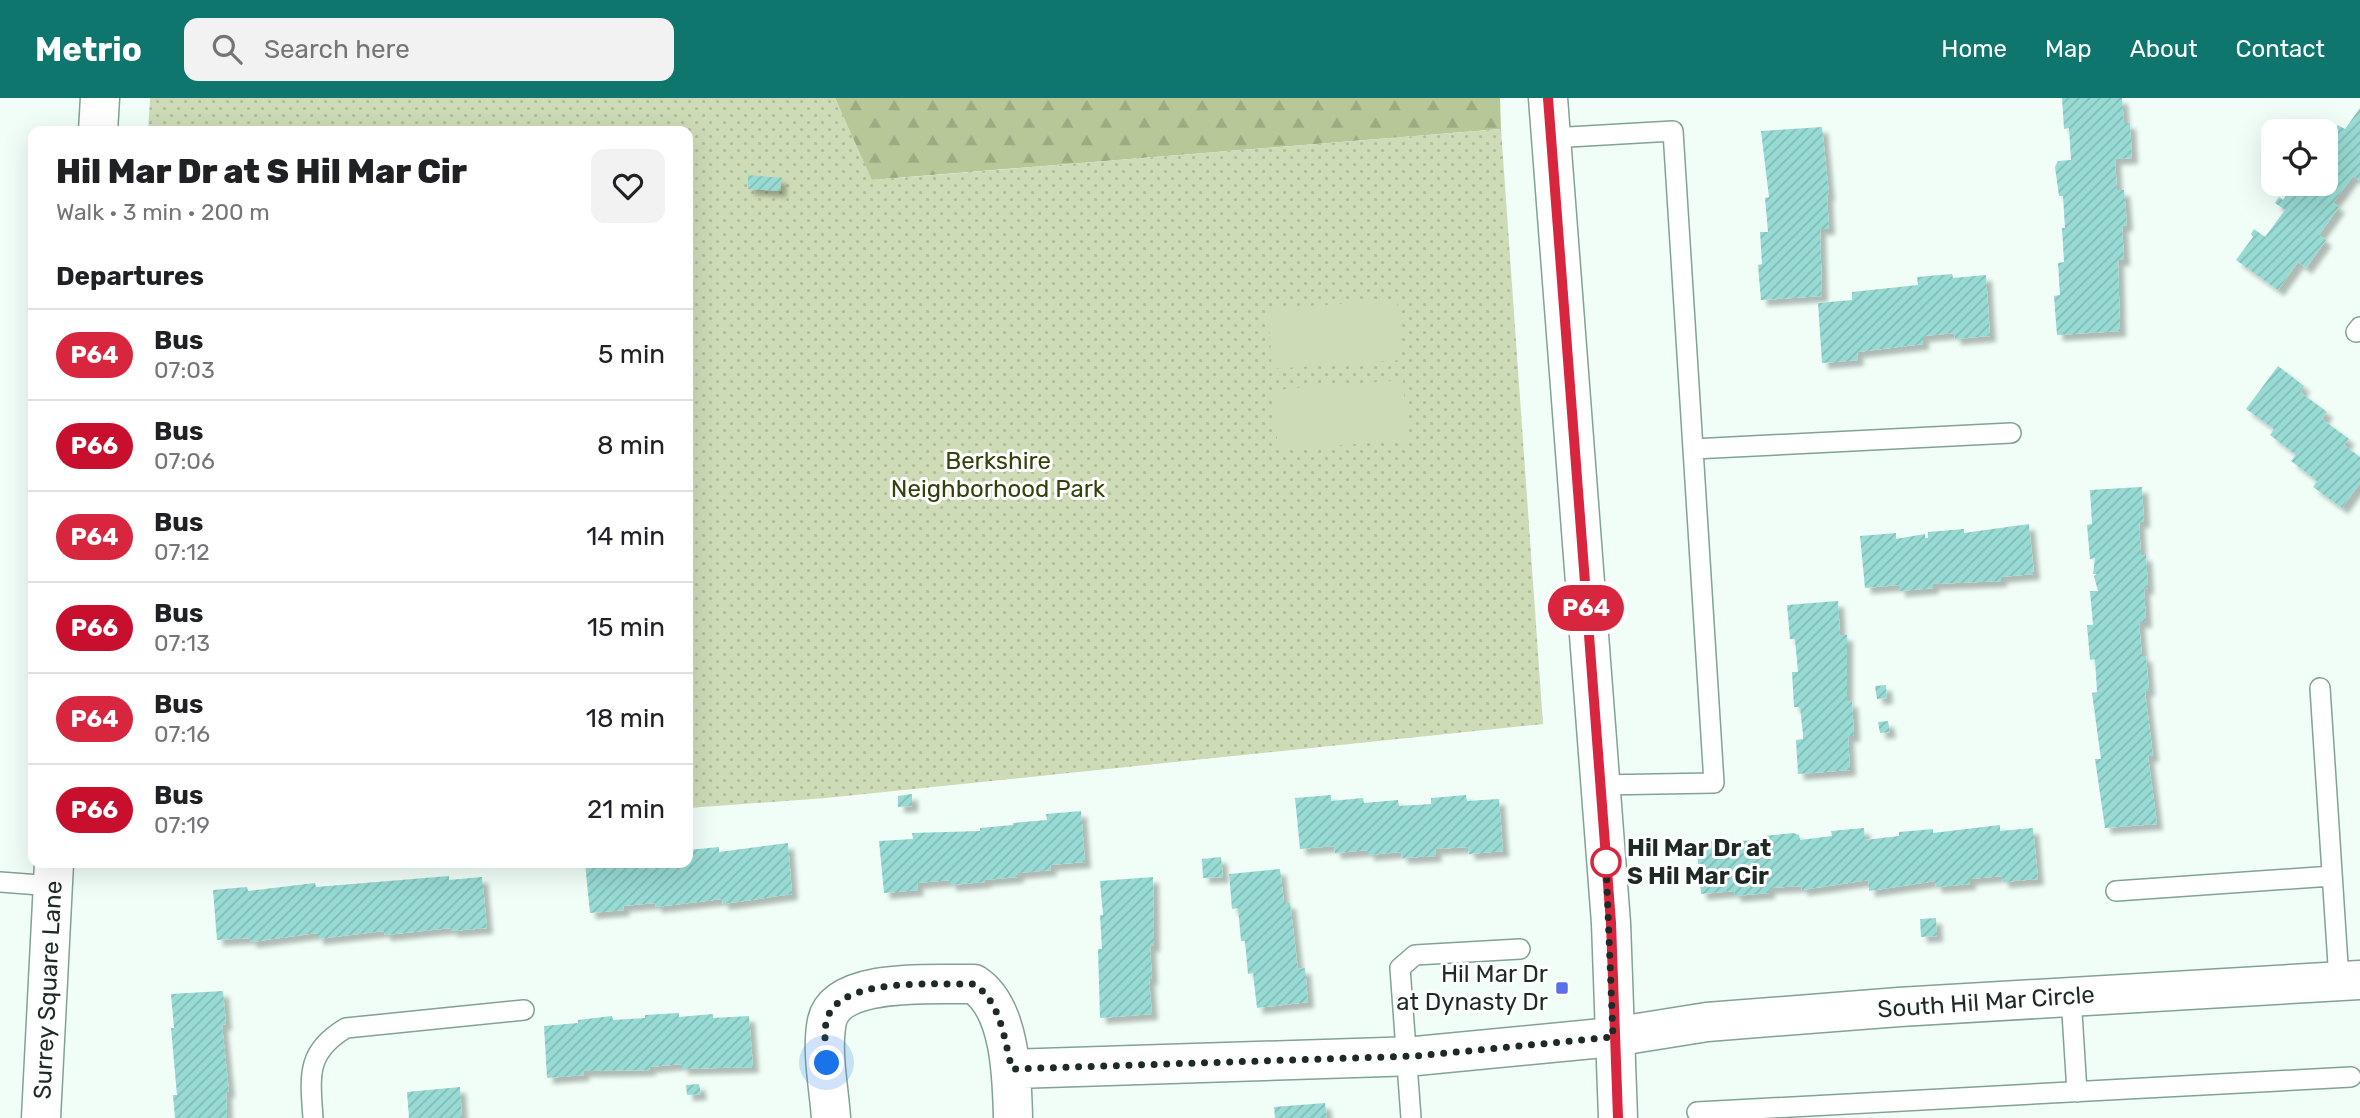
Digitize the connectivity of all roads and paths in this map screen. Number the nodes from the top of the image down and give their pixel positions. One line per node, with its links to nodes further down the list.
1 (100, 98): 3 (street)
2 (1548, 98): 4 (street)
3 (98, 126)
4 (1551, 138): 6 (lane); 8 (street)
5 (2011, 433): 6 (lane)
6 (1693, 449): 8 (lane)
7 (2320, 688): 10 (lane)
8 (1600, 785): 17 (street)
9 (53, 874): 11 (lane); 23 (street, Surrey Square Lane)
10 (2332, 876): 12 (lane); 14 (lane)
11 (0, 882)
12 (2116, 891)
13 (1520, 950): 18 (lane)
14 (2350, 980): 15 (street, South Hil Mar Circle)
15 (2071, 997): 17 (street, South Hil Mar Circle); 21 (lane)
16 (524, 1010): 24 (lane)
17 (1613, 1037): 18 (street, South Hil Mar Circle); 28 (street)
18 (1405, 1056): 19 (street, South Hil Mar Circle); 27 (lane)
19 (1012, 1069): 25 (street); 26 (street)
20 (2351, 1077): 21 (lane)
21 (2077, 1092): 22 (lane)
22 (1697, 1112)
23 (41, 1118)
24 (313, 1118)
25 (831, 1118)
26 (1013, 1118)
27 (1411, 1118)
28 (1618, 1118)

